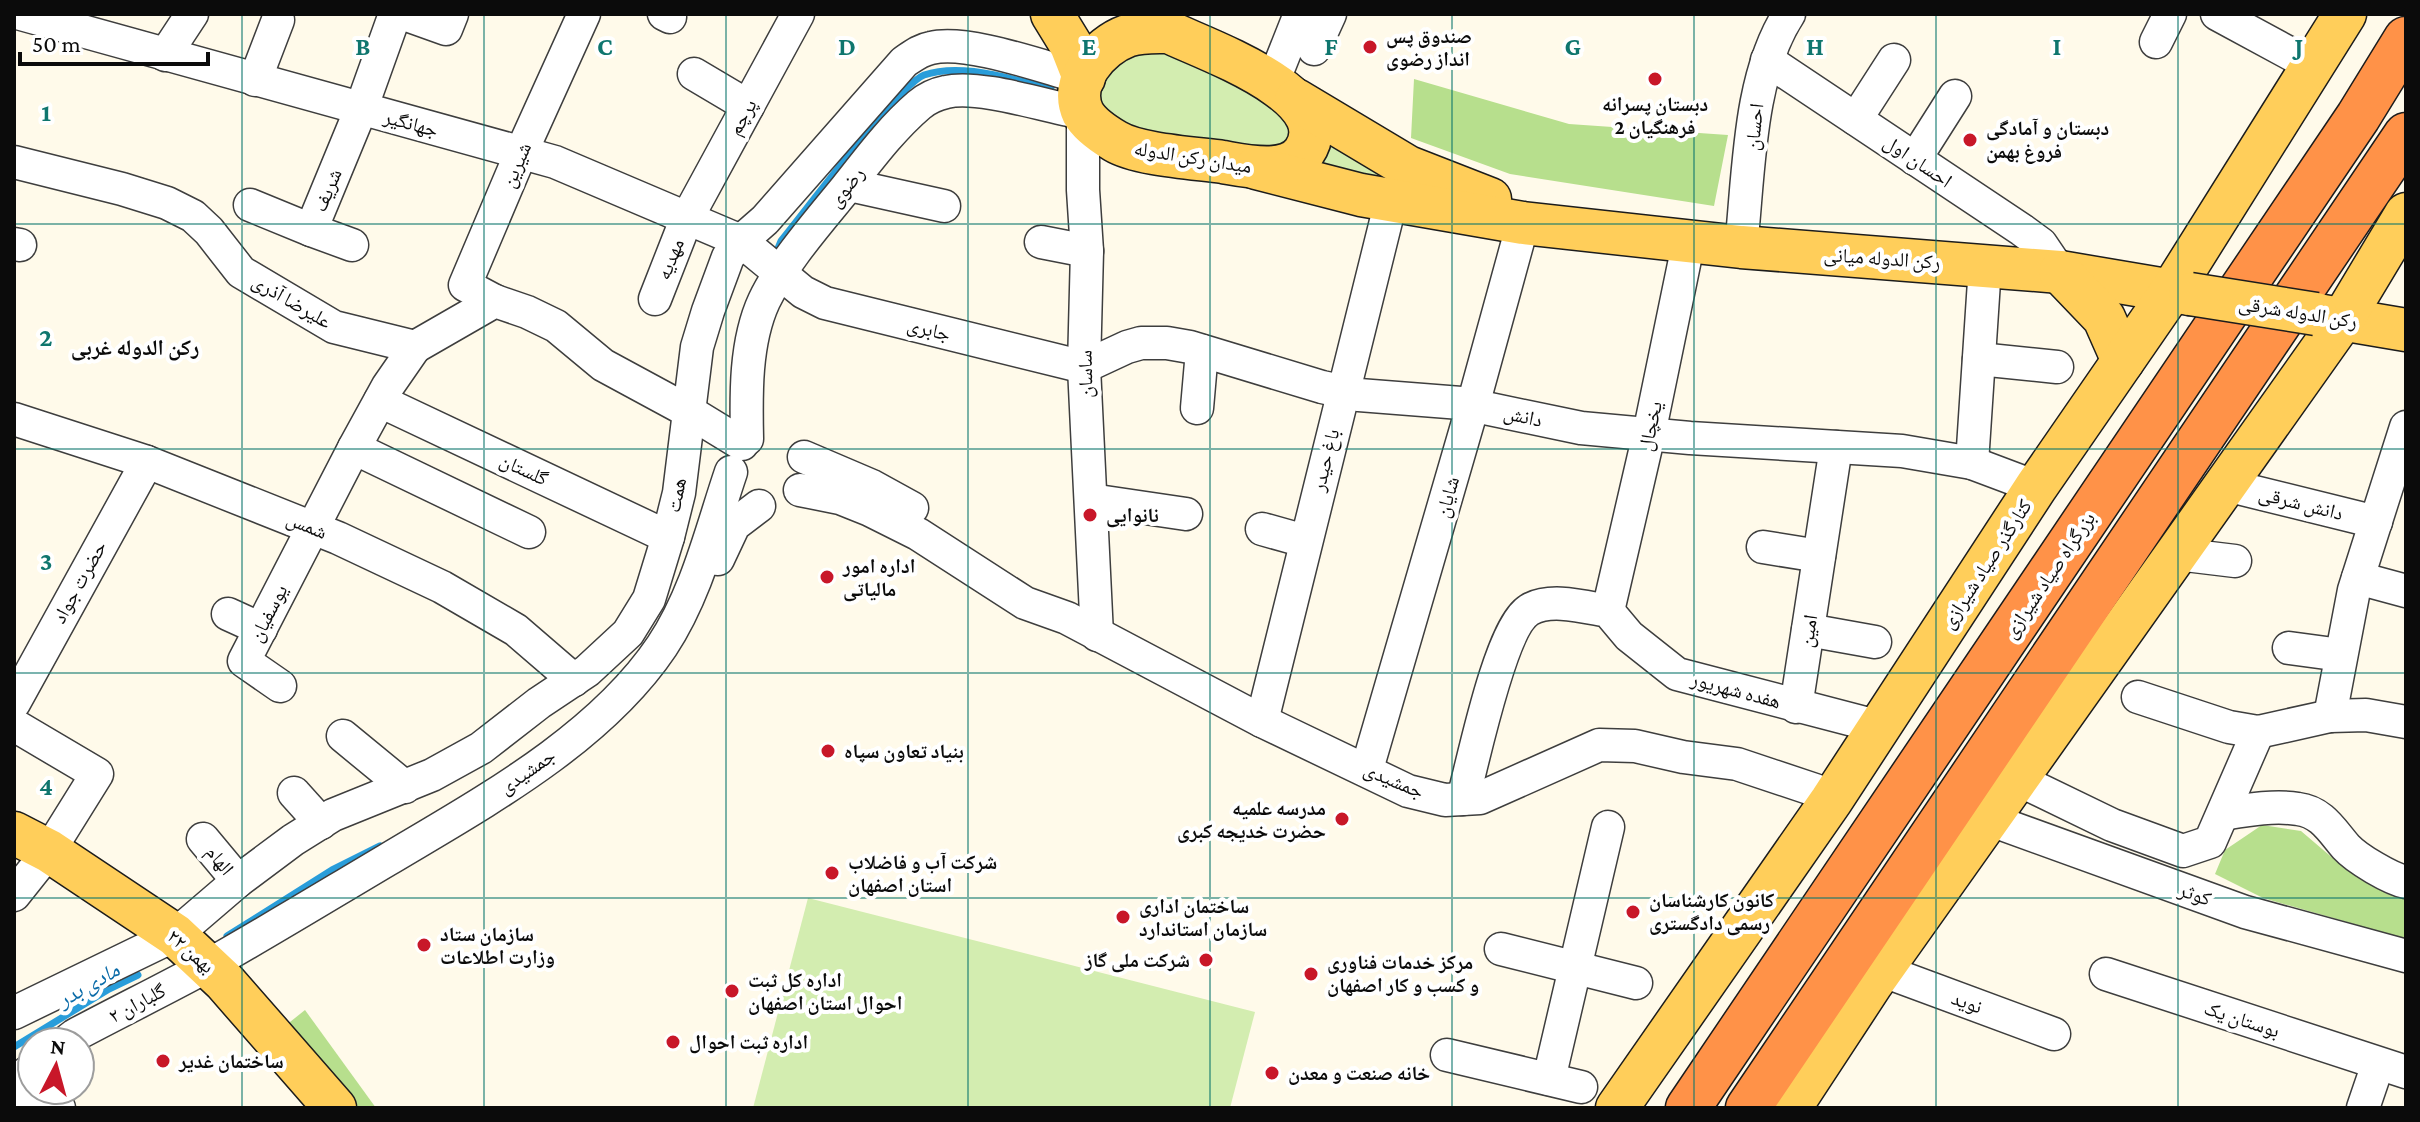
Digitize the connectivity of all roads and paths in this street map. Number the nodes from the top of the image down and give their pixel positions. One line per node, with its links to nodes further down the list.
1 (21, 14): 17 (street, جهانگیر)
2 (192, 14): 21 (street)
3 (395, 14): 31 (street, شریف)
4 (404, 14): 5 (street)
5 (452, 14)
6 (798, 14): 30 (street, پرچم)
7 (1052, 14): 28 (main road)
8 (1127, 14): 18 (main road)
9 (1300, 14): 27 (street)
10 (1330, 14): 20 (street)
11 (1789, 14): 22 (street, احسان)
12 (2217, 14): 24 (street)
13 (2345, 14): 24 (main road, کنارگذر صیاد شیرازی)
14 (2405, 14): 32 (highway)
15 (579, 16): 36 (street, شیرین)
16 (278, 20): 26 (street)
17 (90, 23): 21 (street, جهانگیر)
18 (1169, 32): 27 (main road); 28 (main road)
19 (2406, 39): 32 (highway, بزرگراه صیاد شیرازی)
20 (1314, 49)
21 (165, 55): 26 (street, جهانگیر)
22 (1767, 60): 33 (street, احسان اول); 55 (street, احسان)
23 (1894, 60): 33 (street)
24 (2313, 66): 60 (main road, کنارگذر صیاد شیرازی)
25 (694, 74): 30 (street)
26 (255, 80): 31 (street, جهانگیر)
27 (1284, 91): 37 (main road, رکن الدوله میانی); 40 (main road, میدان رکن الدوله)
28 (1084, 96): 35 (main road, میدان رکن الدوله); 41 (street, رضوی); 42 (street, ساسان); 52 (street, همت)
29 (1955, 96): 38 (street)
30 (748, 106): 47 (street, پرچم)
31 (361, 109): 36 (street, جهانگیر); 50 (street, شریف)
32 (2358, 117): 160 (highway, بزرگراه صیاد شیرازی)
33 (1856, 119): 38 (street, احسان اول)
34 (2404, 140): 161 (highway)
35 (1141, 150): 40 (main road, میدان رکن الدوله); 42 (street)
36 (521, 153): 47 (street, جهانگیر); 62 (street, شیرین)
37 (1380, 153): 43 (main road); 49 (main road, رکن الدوله میانی)
38 (1915, 159): 58 (street, احسان اول)
39 (14, 162): 65 (street, علیرضا آذری)
40 (1256, 168): 43 (main road, رکن الدوله میانی)
41 (849, 185): 45 (street); 59 (street, رضوی)
42 (1083, 190): 56 (street, ساسان)
43 (1376, 198): 48 (main road, رکن الدوله میانی); 71 (street, باغ حیدر)
44 (250, 205): 50 (street)
45 (944, 206)
46 (2406, 214): 63 (main road)
47 (686, 220): 52 (street, جهانگیر); 61 (street, مهدیه)
48 (1523, 223): 49 (main road, رکن الدوله میانی); 73 (street, شایان)
49 (1574, 229): 51 (main road, رکن الدوله میانی)
50 (311, 230): 54 (street, شریف)
51 (1689, 240): 55 (main road, رکن الدوله میانی); 78 (street, یخچال)
52 (741, 241): 59 (street, جهانگیر); 75 (street, همت)
53 (1041, 242): 56 (street)
54 (352, 245)
55 (1741, 247): 57 (main road, رکن الدوله میانی)
56 (1087, 251): 69 (street, ساسان)
57 (1985, 266): 58 (main road, رکن الدوله میانی); 67 (street)
58 (2060, 272): 60 (main road, رکن الدوله میانی); 68 (main road)
59 (781, 275): 69 (street, جابری); 81 (street, رضوی)
60 (2181, 292): 63 (main road, رکن الدوله شرقی, bridge); 68 (main road, کنارگذر صیاد شیرازی)
61 (655, 299)
62 (495, 301): 65 (street); 75 (street)
63 (2330, 317): 64 (main road, رکن الدوله شرقی); 85 (main road)
64 (2406, 330)
65 (415, 347): 72 (street)
66 (1202, 351): 69 (street, دانش); 71 (street, دانش); 74 (street)
67 (1979, 359): 70 (street); 84 (street)
68 (2123, 361): 86 (main road, کنارگذر صیاد شیرازی)
69 (1084, 367): 88 (street, ساسان)
70 (2057, 367)
71 (1342, 391): 73 (street, دانش); 96 (street, باغ حیدر)
72 (380, 401): 80 (street); 95 (street, گلستان)
73 (1473, 405): 78 (street, دانش); 125 (street, شایان)
74 (1197, 408)
75 (688, 411): 81 (street); 95 (street, همت)
76 (14, 419): 83 (street, شمس)
77 (2406, 429): 91 (street)
78 (1649, 434): 79 (street, دانش); 104 (street, یخچال)
79 (1836, 447): 84 (street, دانش); 100 (street, امین)
80 (354, 448): 92 (street); 94 (street)
81 (740, 452): 82 (street); 89 (street); 137 (street, جمشیدی)
82 (804, 457): 87 (street); 97 (street)
83 (147, 462): 92 (street, شمس); 112 (street, حضرت جواد)
84 (1972, 463): 86 (street, دانش)
85 (2226, 485): 91 (street, دانش شرقی); 99 (main road)
86 (2036, 487): 122 (main road, کنارگذر صیاد شیرازی)
87 (800, 490): 89 (street); 97 (street)
88 (1091, 500): 90 (street); 108 (street, ساسان)
89 (759, 506): 137 (street, جمشیدی)
90 (1186, 514)
91 (2376, 522): 102 (street)
92 (312, 526): 106 (street, یوسفیان); 113 (street, شمس)
93 (1262, 529): 96 (street)
94 (529, 532)
95 (668, 537): 113 (street, همت)
96 (1305, 541): 119 (street, باغ حیدر)
97 (954, 546): 108 (street, جمشیدی)
98 (1763, 547): 100 (street)
99 (2177, 554): 101 (street); 126 (main road)
100 (1819, 556): 107 (street, امین)
101 (2235, 561)
102 (2358, 578): 103 (street); 111 (street)
103 (2406, 591)
104 (1608, 611): 117 (street, هفده شهریور); 129 (street)
105 (228, 614): 106 (street)
106 (261, 629): 114 (street, یوسفیان)
107 (1808, 630): 109 (street); 117 (street, امین)
108 (1097, 635): 119 (street, جمشیدی)
109 (1875, 642)
110 (2289, 648): 111 (street)
111 (2341, 655): 118 (street)
112 (22, 668): 116 (street, حضرت جواد)
113 (574, 680): 127 (street, همت)
114 (280, 686)
115 (2138, 697): 123 (street)
116 (14, 703)
117 (1796, 707): 122 (street, هفده شهریور)
118 (2330, 716): 120 (street); 123 (street)
119 (1262, 721): 125 (street, جمشیدی)
120 (2406, 722)
121 (14, 725): 136 (street)
122 (1880, 727): 130 (main road, کنارگذر صیاد شیرازی)
123 (2258, 732): 131 (street)
124 (343, 736): 127 (street)
125 (1367, 769): 129 (street, جمشیدی)
126 (2017, 779): 131 (street); 132 (main road)
127 (405, 787): 133 (street, همت)
128 (294, 793): 133 (street)
129 (1463, 799): 130 (street, جمشیدی)
130 (1831, 801): 159 (main road, کنارگذر صیاد شیرازی)
131 (2223, 814): 139 (street)
132 (1988, 819): 143 (street, کوثر); 145 (main road)
133 (321, 823): 138 (street, همت)
134 (1608, 827): 144 (street)
135 (203, 839): 138 (street, الهام)
136 (32, 842): 140 (street); 141 (main road, ۲۲ بهمن)
137 (414, 853): 146 (street, جمشیدی)
138 (238, 881): 141 (street, همت)
139 (2406, 882)
140 (14, 895)
141 (175, 935): 146 (main road, ۲۲ بهمن); 149 (street, همت)
142 (1501, 949): 144 (street)
143 (2406, 956)
144 (1575, 966): 148 (street); 154 (street)
145 (1881, 970): 151 (street, نوید); 162 (main road)
146 (217, 973): 150 (street, گلباران ۲); 158 (main road, ۲۲ بهمن)
147 (2106, 974): 153 (street, بوستان یک)
148 (1636, 983)
149 (14, 1013)
150 (96, 1026)
151 (2054, 1034)
152 (1447, 1055): 154 (street)
153 (2392, 1068): 163 (street)
154 (1549, 1079): 155 (street)
155 (1581, 1087)
156 (14, 1093): 157 (street)
157 (59, 1108)
158 (335, 1108)
159 (1617, 1108)
160 (1688, 1108)
161 (1748, 1108)
162 (1790, 1108)
163 (2363, 1108)

